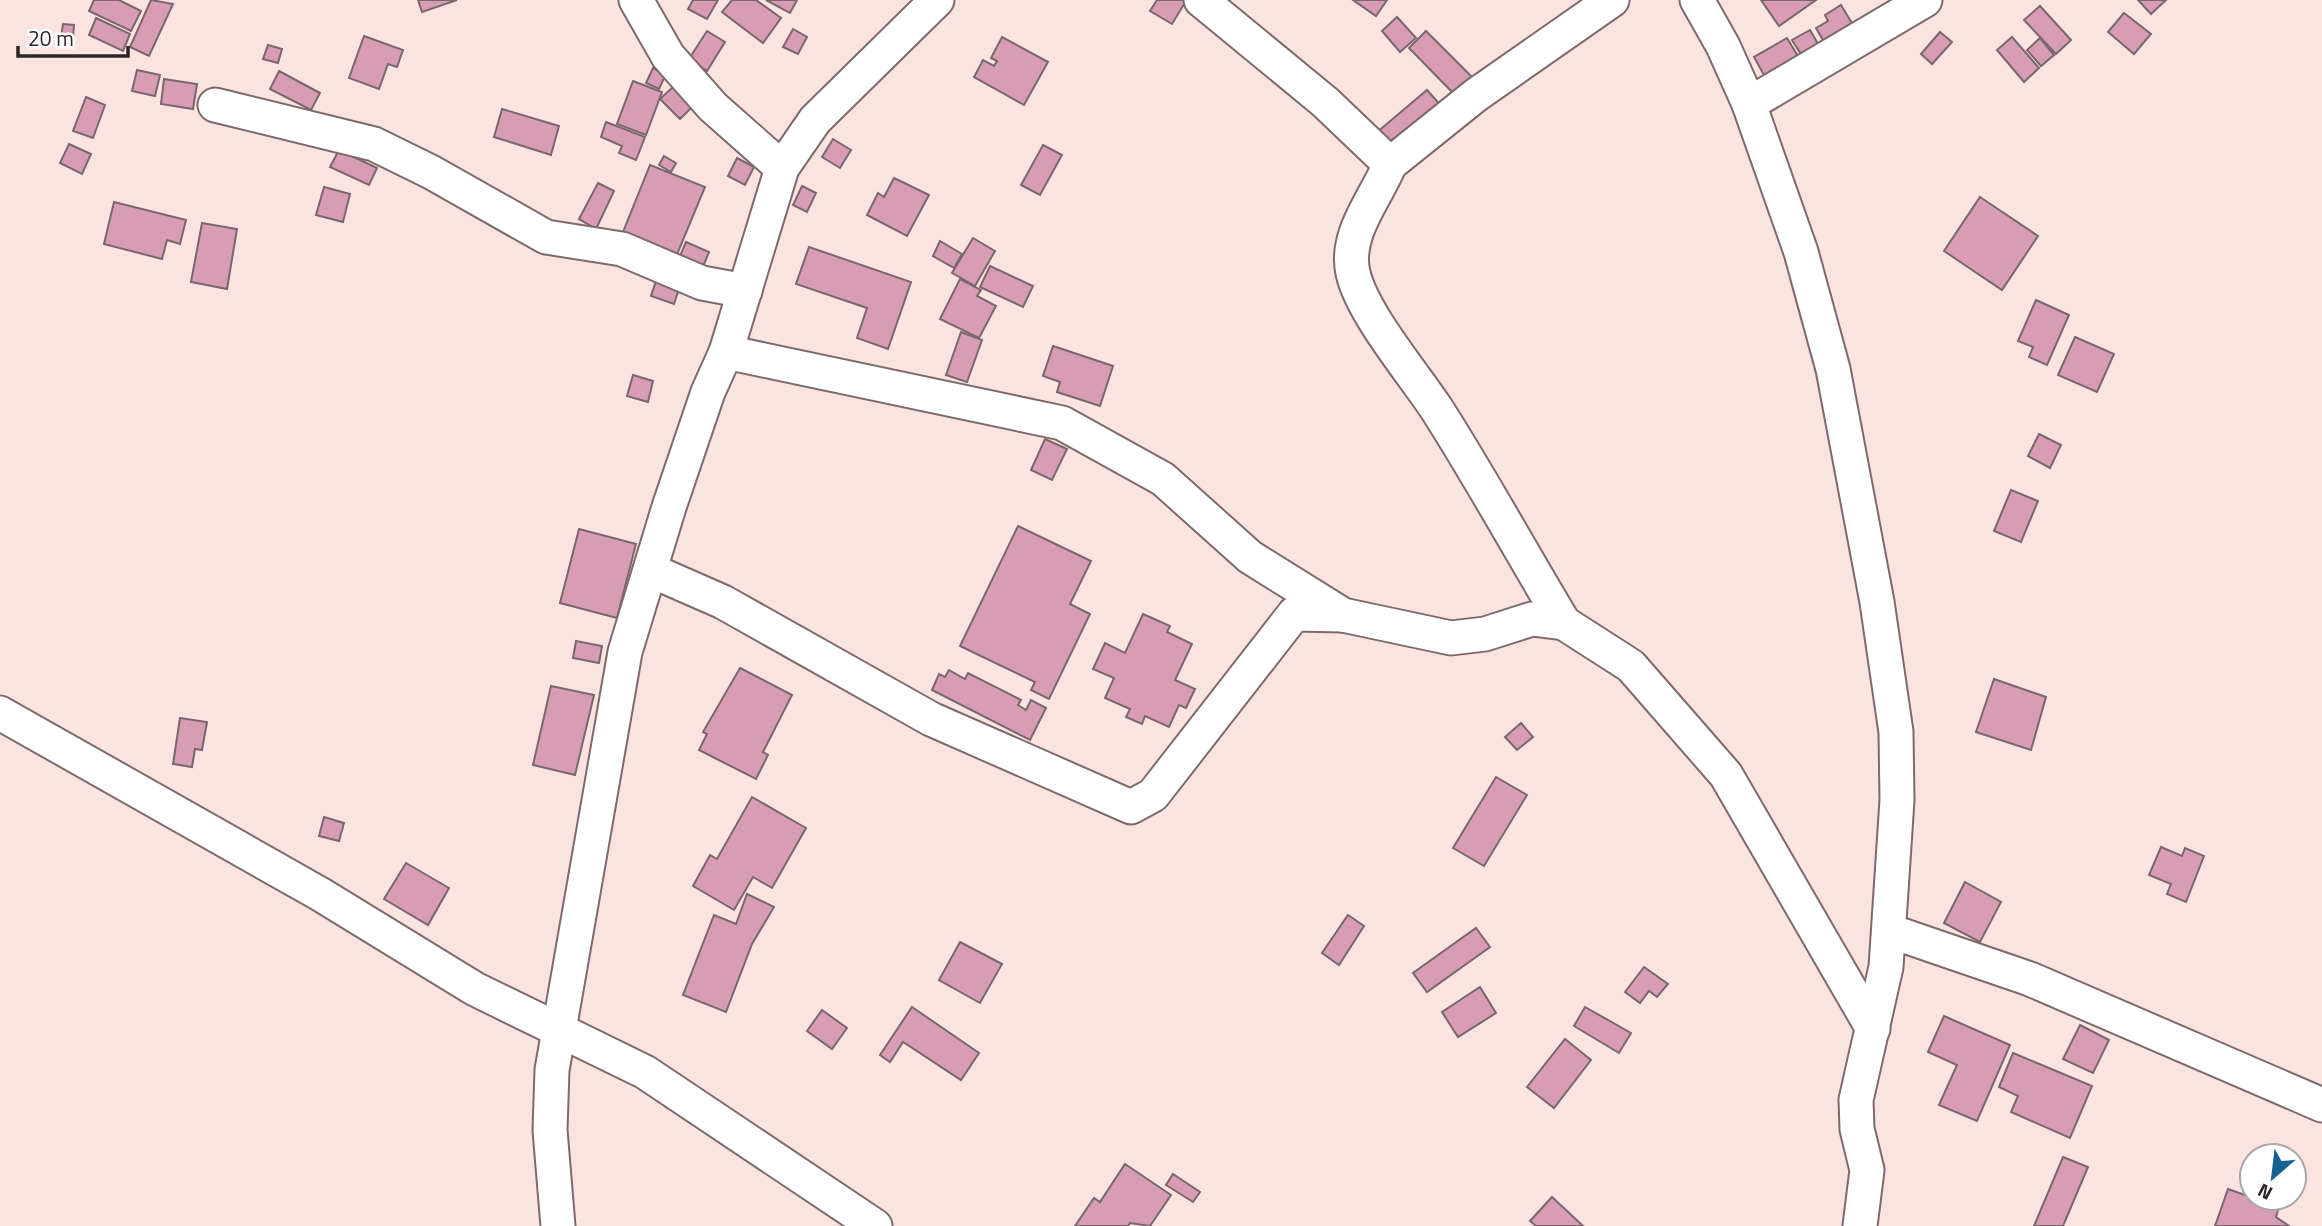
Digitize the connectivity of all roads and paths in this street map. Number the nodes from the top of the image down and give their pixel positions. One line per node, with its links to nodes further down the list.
1 (636, 0): 10 (street)
2 (937, 0): 10 (street)
3 (1201, 0): 9 (street)
4 (1612, 0): 9 (street)
5 (1697, 0): 7 (street)
6 (1925, 0): 7 (street)
7 (1749, 104): 17 (street)
8 (215, 105): 11 (street)
9 (1390, 164): 15 (street)
10 (782, 168): 11 (street)
11 (746, 291): 12 (street)
12 (726, 352): 13 (street); 14 (street)
13 (650, 570): 14 (street); 19 (street)
14 (1343, 615): 15 (street)
15 (1564, 623): 18 (street)
16 (0, 713): 19 (street)
17 (1890, 931): 18 (street); 20 (street)
18 (1873, 1029): 23 (street)
19 (560, 1032): 21 (street); 22 (street)
20 (2322, 1105)
21 (558, 1226)
22 (875, 1226)
23 (1860, 1226)

